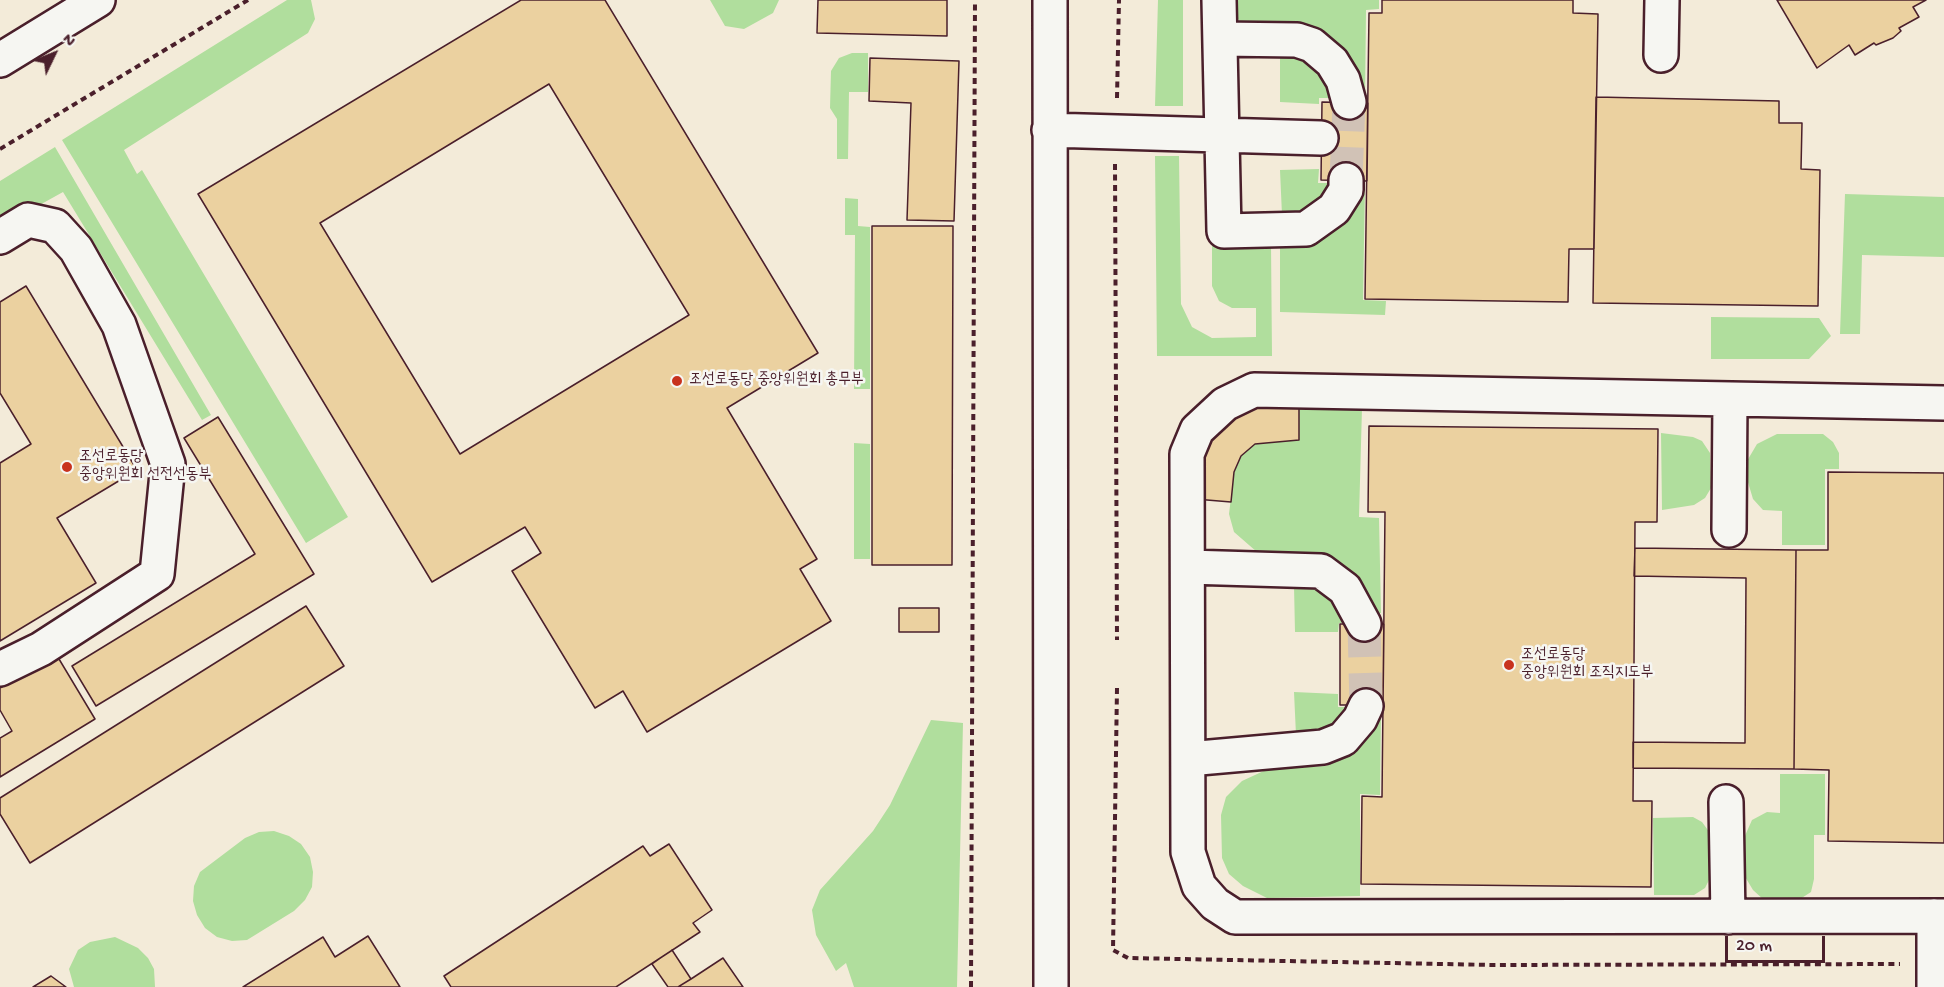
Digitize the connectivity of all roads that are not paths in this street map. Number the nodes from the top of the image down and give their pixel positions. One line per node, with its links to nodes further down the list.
1 (1050, 0): 9 (street)
2 (1219, 0): 5 (street)
3 (1662, 0): 6 (street)
4 (83, 4): 7 (street)
5 (1220, 39): 8 (street); 10 (street)
6 (1661, 55)
7 (0, 60)
8 (1349, 102)
9 (1049, 130): 10 (street); 25 (street)
10 (1221, 135): 11 (street); 12 (street)
11 (1321, 138)
12 (1346, 180)
13 (0, 237): 19 (street)
14 (1730, 399): 15 (street); 16 (street); 17 (street)
15 (1944, 403)
16 (1730, 530)
17 (1188, 567): 18 (street); 21 (street)
18 (1364, 624)
19 (0, 669)
20 (1366, 705): 21 (street)
21 (1188, 759): 24 (street)
22 (1726, 802): 24 (street)
23 (1939, 916): 24 (street); 26 (street)
24 (1728, 917)
25 (1051, 987)
26 (1934, 987)

